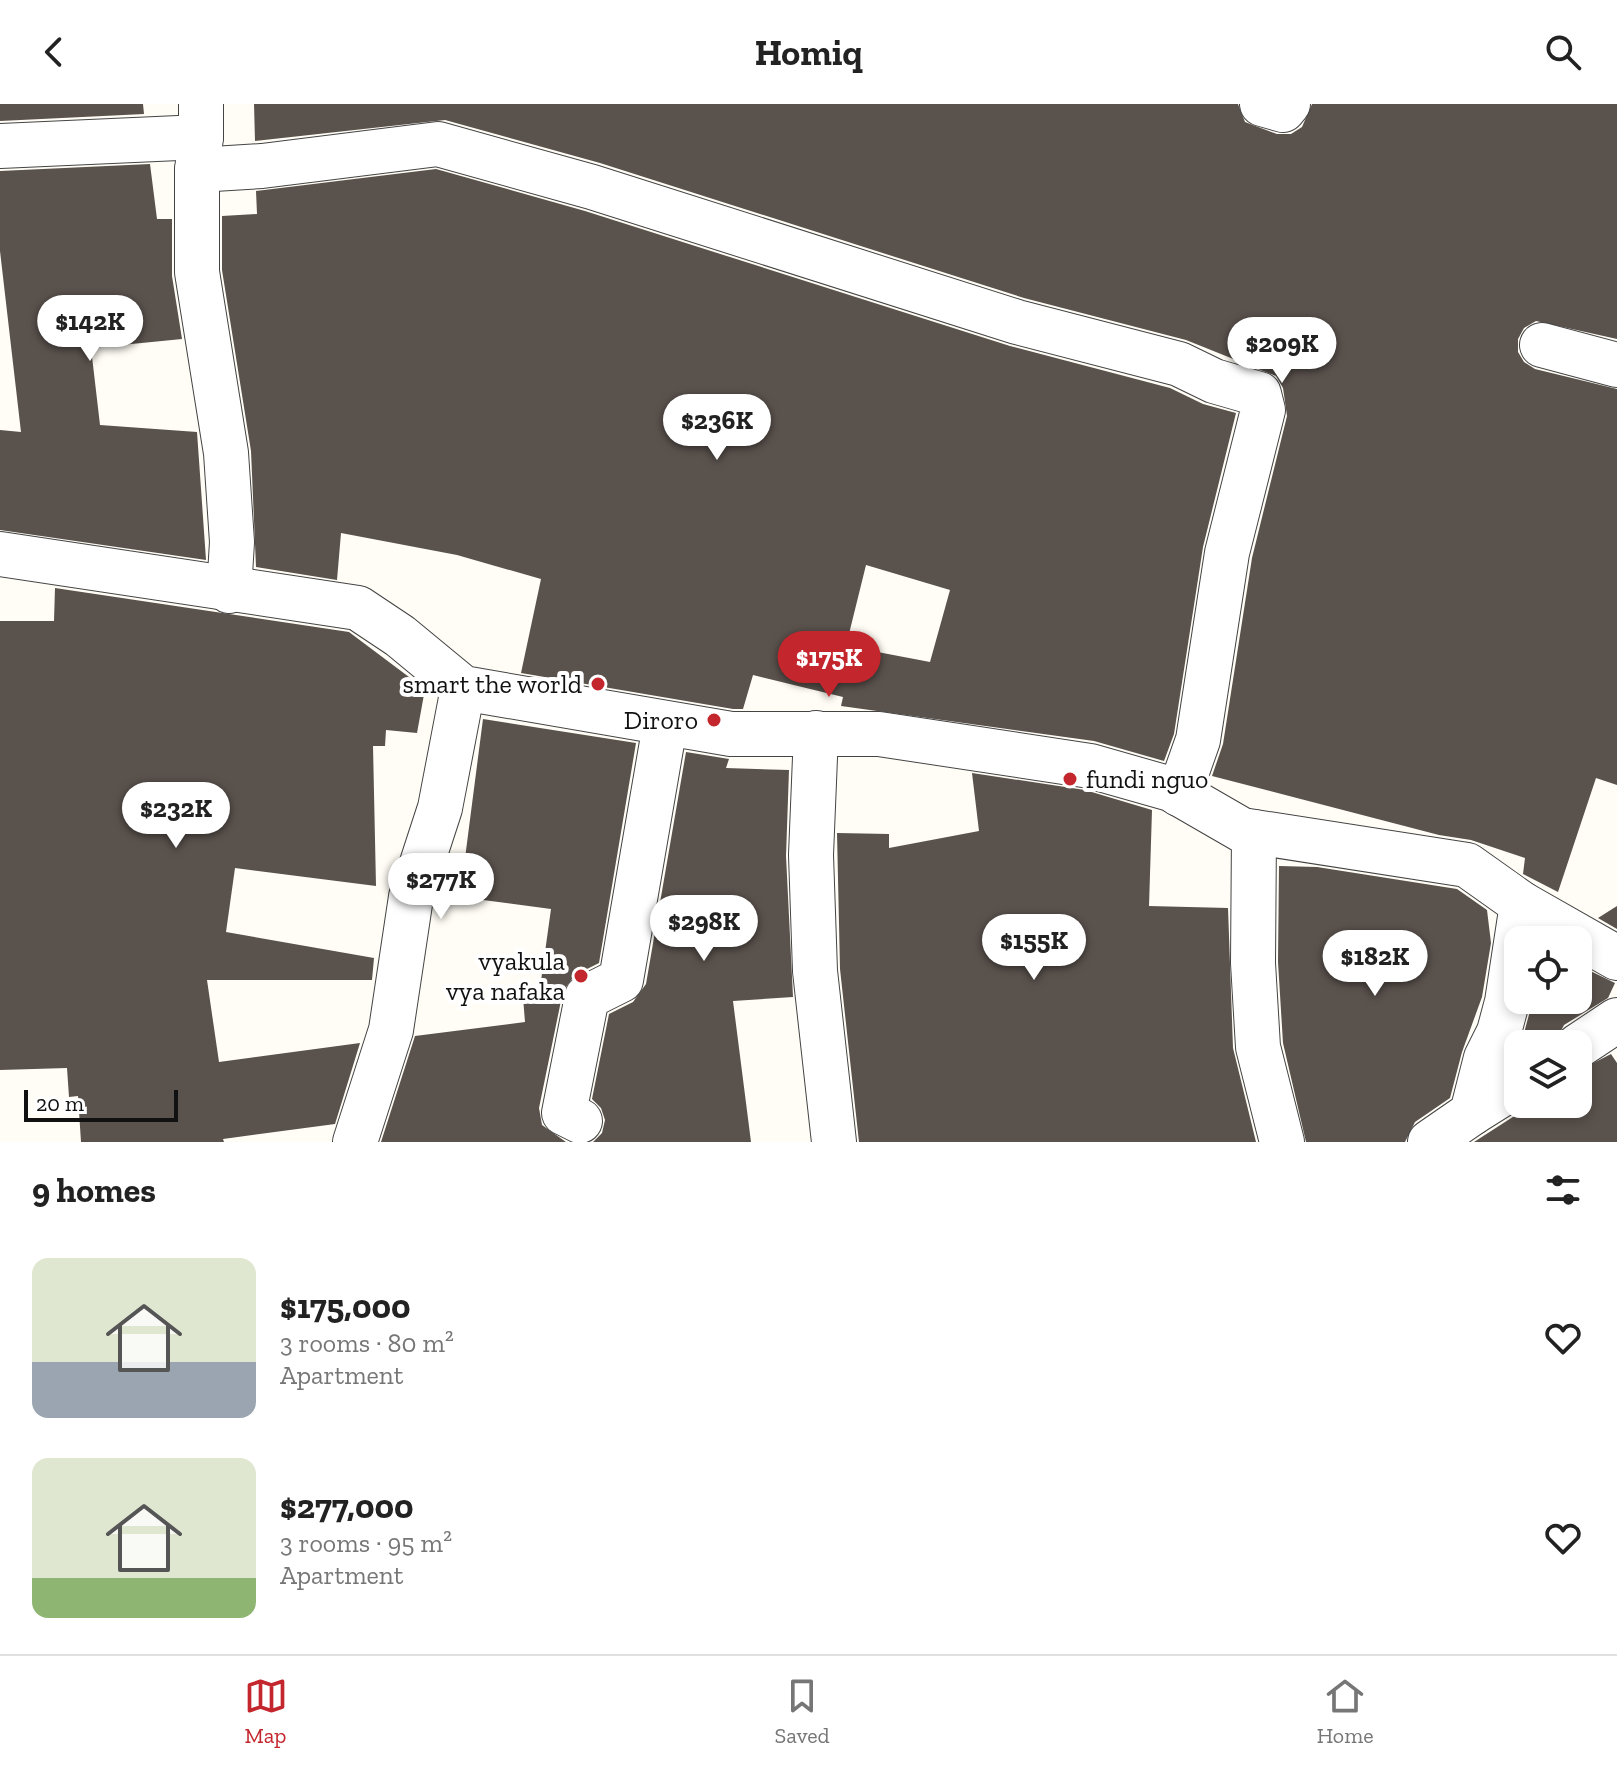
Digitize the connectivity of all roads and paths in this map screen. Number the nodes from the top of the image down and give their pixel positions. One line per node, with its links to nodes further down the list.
1 (1262, 104): 2 (street)
2 (1288, 104)
3 (200, 137): 4 (street); 8 (street); 12 (street)
4 (0, 146)
5 (1542, 345): 6 (street)
6 (1617, 365)
7 (0, 554): 8 (street)
8 (229, 591): 9 (street)
9 (463, 688): 10 (street); 21 (street)
10 (665, 725): 11 (street); 20 (street)
11 (816, 733): 12 (street); 22 (street)
12 (1179, 794): 13 (street)
13 (1254, 832): 14 (street); 23 (street)
14 (1522, 904): 15 (street); 19 (street)
15 (1617, 958)
16 (1617, 1020): 17 (street)
17 (1592, 1037)
18 (1504, 1093): 19 (street)
19 (1472, 1113): 24 (street)
20 (580, 1121)
21 (355, 1142)
22 (834, 1142)
23 (1282, 1142)
24 (1430, 1142)

